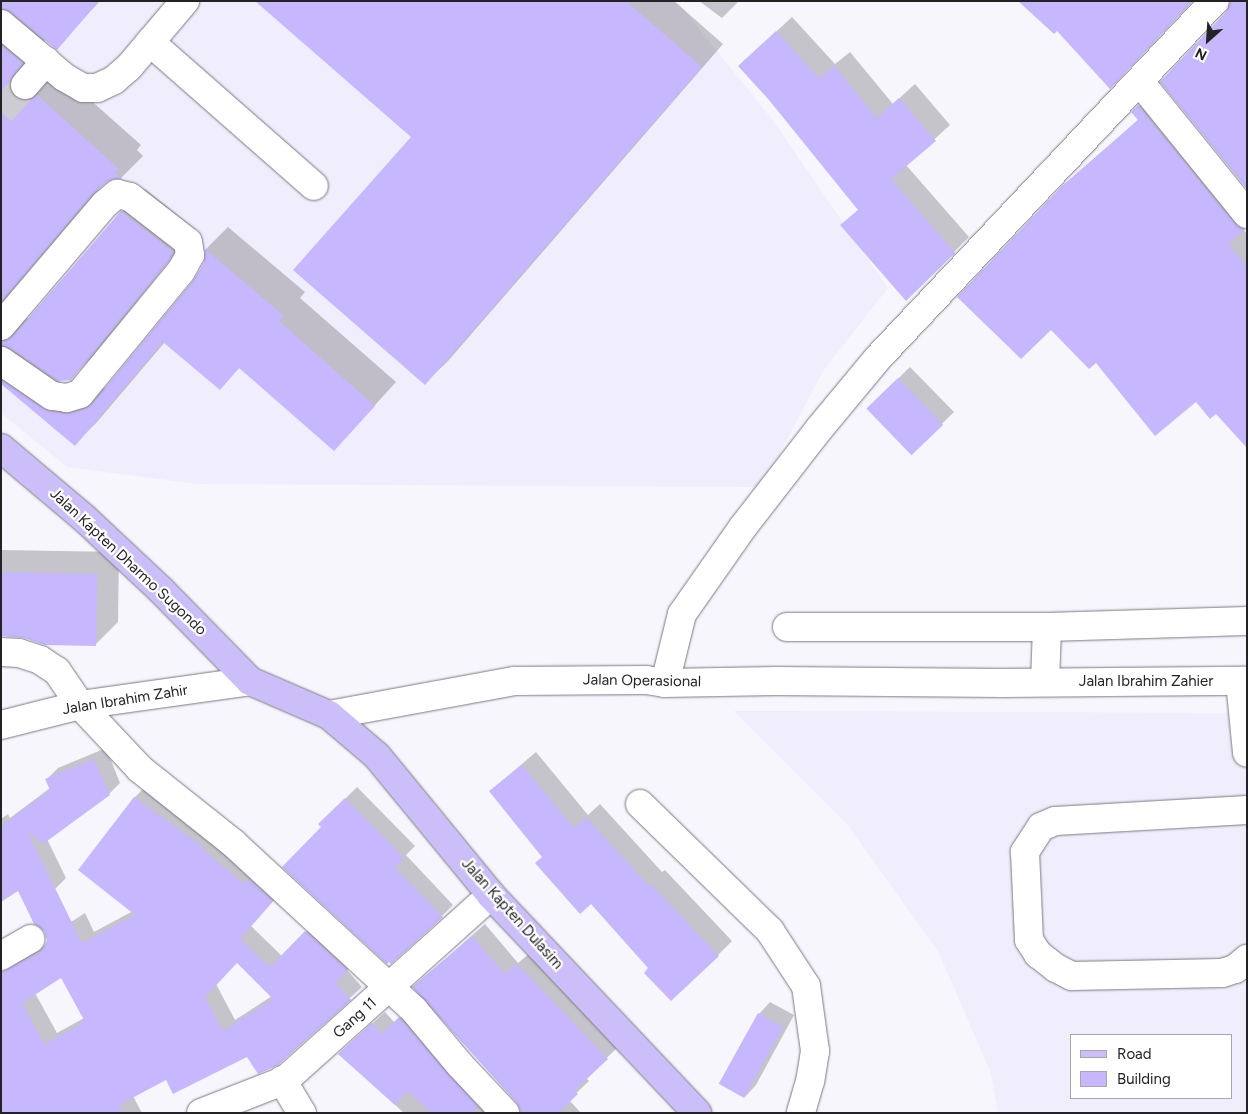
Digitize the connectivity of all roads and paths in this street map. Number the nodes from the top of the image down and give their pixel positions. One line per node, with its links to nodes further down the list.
1 (185, 1): 4 (street)
2 (1216, 1): 6 (street)
3 (1, 24): 5 (street)
4 (150, 42): 5 (street); 8 (street)
5 (46, 61): 7 (street)
6 (1140, 82): 9 (street); 20 (street)
7 (25, 85)
8 (314, 186)
9 (1247, 214)
10 (1, 326): 11 (street)
11 (1, 361)
12 (1, 448): 17 (main road, Jalan Kapten Dharmo Sugondo)
13 (1247, 622): 15 (street)
14 (787, 627): 15 (street)
15 (1047, 627): 19 (street)
16 (1, 652): 21 (street)
17 (250, 681): 21 (street, Jalan Ibrahim Zahir); 22 (main road)
18 (1244, 681): 19 (street, Jalan Ibrahim Zahier); 24 (street)
19 (1045, 682): 20 (street, Jalan Operasional)
20 (665, 683): 22 (street, Jalan Operasional)
21 (80, 706): 23 (street, Jalan Ibrahim Zahir); 31 (street)
22 (329, 715): 27 (main road, Jalan Kapten Dulasim)
23 (1, 725)
24 (1247, 753)
25 (640, 804): 37 (street)
26 (1247, 810): 30 (street)
27 (491, 895): 31 (street, Gang 11); 36 (main road, Jalan Kapten Dulasim)
28 (31, 939): 29 (street)
29 (1, 956)
30 (1247, 960)
31 (389, 988): 32 (street, Gang 11); 35 (street)
32 (282, 1080): 33 (street, Gang 11); 34 (street)
33 (201, 1113)
34 (302, 1113)
35 (505, 1113)
36 (697, 1113)
37 (801, 1113)

